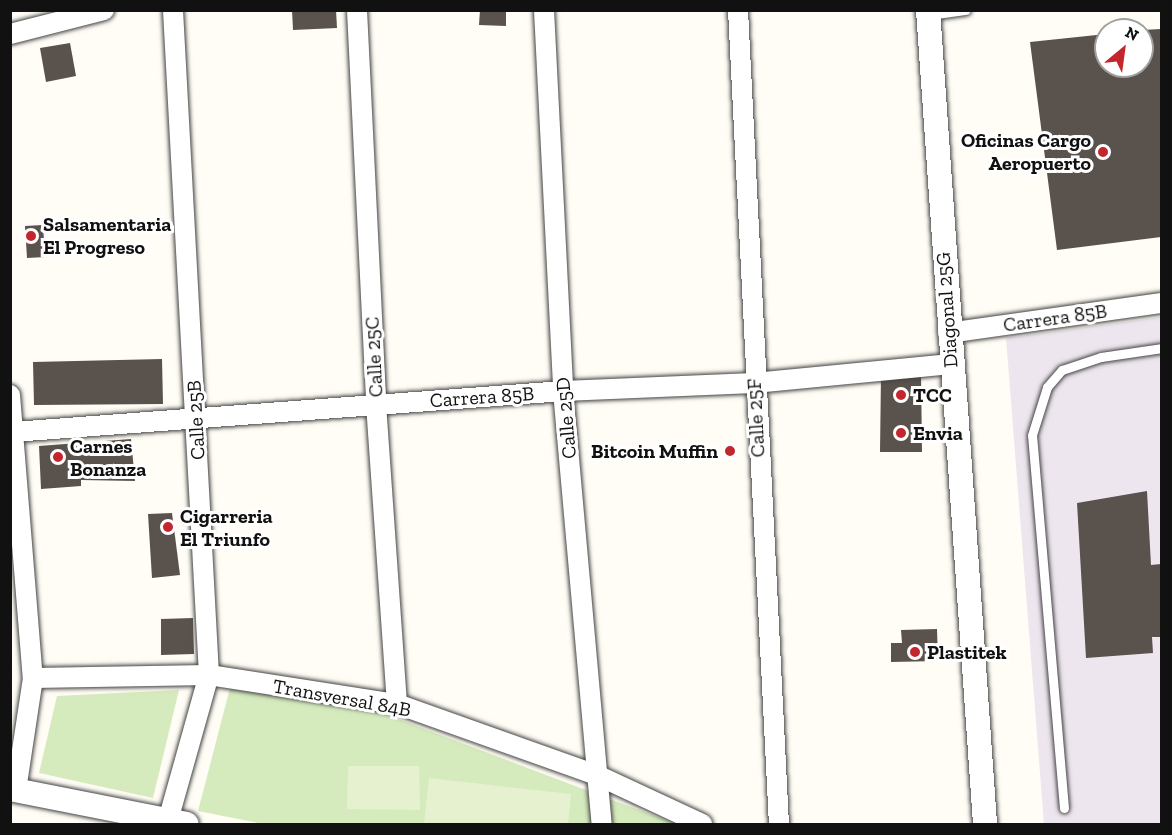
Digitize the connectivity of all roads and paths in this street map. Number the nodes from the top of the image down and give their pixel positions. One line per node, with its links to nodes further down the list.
1 (104, 10): 8 (street)
2 (173, 10): 17 (street, Calle 25B)
3 (357, 10): 16 (street, Calle 25C)
4 (544, 10): 14 (street, Calle 25D)
5 (738, 10): 13 (street, Calle 25F)
6 (966, 10): 7 (lane)
7 (928, 13): 10 (street, Diagonal 25G)
8 (10, 34)
9 (1161, 303): 10 (street, Carrera 85B)
10 (948, 333): 12 (street, Diagonal 25G)
11 (1161, 348): 24 (lane)
12 (951, 364): 13 (street, Carrera 85B); 29 (street, Diagonal 25G)
13 (754, 383): 14 (street, Carrera 85B); 28 (street, Calle 25F)
14 (563, 391): 16 (street, Carrera 85B); 22 (street, Calle 25D)
15 (10, 395): 18 (street)
16 (376, 404): 17 (street, Carrera 85B); 21 (street, Calle 25C)
17 (196, 417): 18 (street, Carrera 85B); 19 (street, Calle 25B)
18 (14, 432): 20 (street)
19 (209, 675): 20 (street, Transversal 84B); 21 (street, Transversal 84B); 25 (street, Calle 25B)
20 (33, 678): 23 (street)
21 (397, 704): 22 (street, Transversal 84B)
22 (599, 776): 26 (street, Calle 25D); 27 (street, Transversal 84B)
23 (13, 790): 25 (street)
24 (1064, 808)
25 (174, 823)
26 (602, 825)
27 (702, 825)
28 (779, 825)
29 (985, 825)

